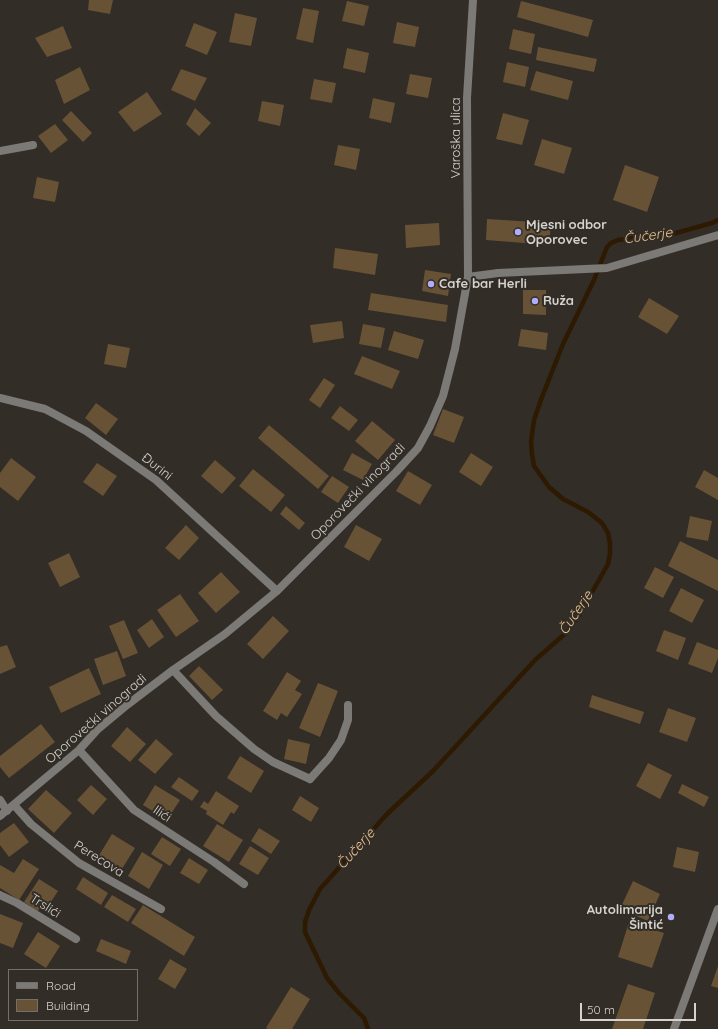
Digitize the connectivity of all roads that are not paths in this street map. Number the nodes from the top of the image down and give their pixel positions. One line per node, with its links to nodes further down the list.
1 (473, 0): 5 (street, Varoška ulica)
2 (33, 145): 3 (street)
3 (0, 151)
4 (718, 235): 5 (street)
5 (468, 277): 7 (street, Oporovečki vinogradi)
6 (0, 398): 7 (street, Đurini)
7 (277, 591): 8 (street, Oporovečki vinogradi)
8 (173, 670): 9 (street); 10 (street, Oporovečki vinogradi)
9 (348, 705)
10 (78, 750): 12 (street, Oporovečki vinogradi); 15 (street, Ilići)
11 (0, 800): 13 (street)
12 (14, 805): 13 (street, Oporovečki vinogradi); 17 (street, Perecova)
13 (8, 811): 14 (street, Oporovečki vinogradi)
14 (0, 816)
15 (244, 884)
16 (0, 895): 19 (street, Trslići)
17 (161, 909)
18 (718, 909): 20 (street)
19 (76, 939)
20 (674, 1029)

